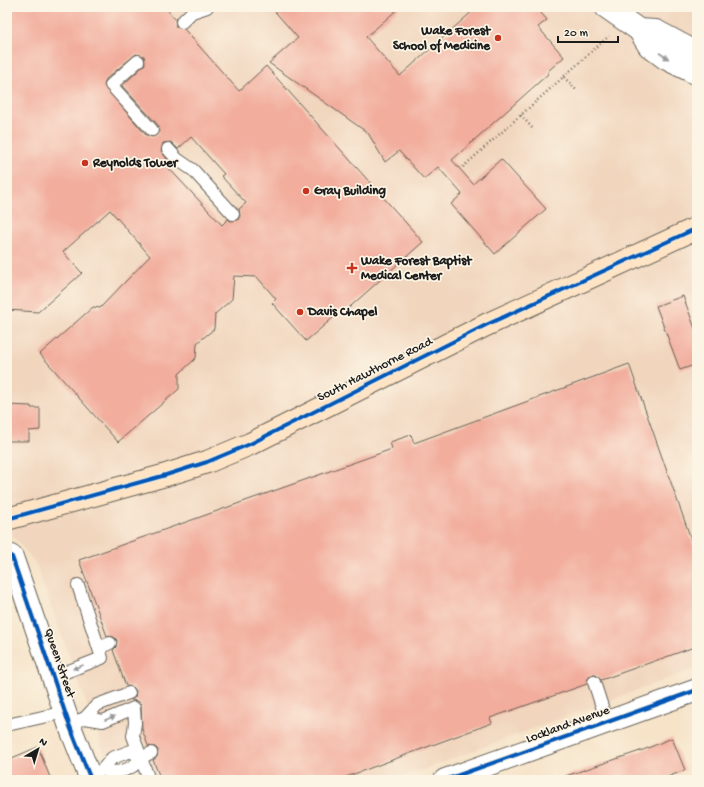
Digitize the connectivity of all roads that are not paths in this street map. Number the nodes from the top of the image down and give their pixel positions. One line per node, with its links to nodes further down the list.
1 (207, 7): 3 (lane)
2 (606, 7): 4 (street)
3 (182, 22)
4 (639, 30): 5 (street); 7 (street, one-way to 7)
5 (697, 53)
6 (138, 61): 8 (lane)
7 (697, 74)
8 (152, 130)
9 (168, 149): 10 (lane)
10 (233, 214)
11 (697, 228): 12 (main road, South Hawthorne Road)
12 (7, 519)
13 (7, 554): 17 (street, Queen Street)
14 (78, 585): 16 (lane)
15 (110, 643): 16 (lane)
16 (100, 653): 17 (lane, one-way to 17)
17 (53, 677): 21 (street, Queen Street)
18 (594, 682): 22 (lane)
19 (697, 690): 22 (street, Lockland Avenue)
20 (129, 693): 21 (lane)
21 (73, 718): 23 (lane); 24 (lane, one-way to 24); 25 (street, Queen Street)
22 (607, 722): 27 (street, Lockland Avenue)
23 (7, 725)
24 (145, 755): 25 (lane); 26 (lane)
25 (94, 775)
26 (149, 780)
27 (445, 780)

